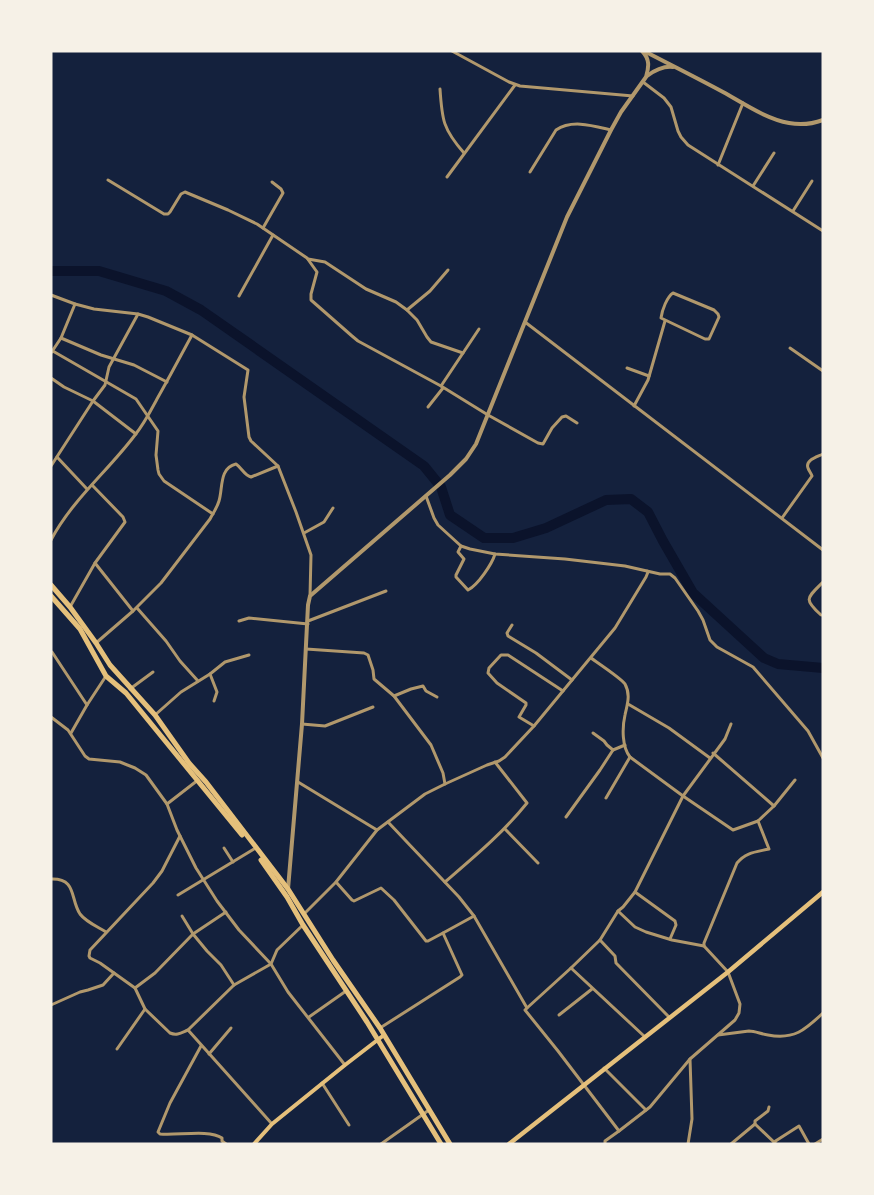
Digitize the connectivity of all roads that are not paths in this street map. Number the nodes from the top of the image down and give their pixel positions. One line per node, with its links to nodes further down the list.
1 (452, 51): 5 (street)
2 (643, 51): 3 (street); 4 (street)
3 (674, 67): 4 (street); 8 (street)
4 (644, 79): 7 (street); 13 (street)
5 (515, 85): 7 (street); 11 (street)
6 (440, 89): 11 (street)
7 (633, 96): 10 (street)
8 (743, 103): 9 (street); 13 (street)
9 (823, 120)
10 (611, 130): 14 (street); 32 (street)
11 (464, 153): 15 (street)
12 (774, 153): 19 (street)
13 (718, 164): 19 (street)
14 (530, 172)
15 (447, 177)
16 (108, 180): 21 (street)
17 (812, 181): 20 (street)
18 (272, 182): 21 (street)
19 (753, 186): 20 (street)
20 (793, 212): 22 (street)
21 (263, 228): 23 (street)
22 (823, 230)
23 (273, 235): 24 (street); 27 (street)
24 (307, 258): 29 (street); 46 (street)
25 (448, 270): 29 (street)
26 (51, 296): 28 (street)
27 (239, 296)
28 (74, 306): 30 (street); 35 (street)
29 (407, 310): 38 (street)
30 (138, 316): 34 (street); 39 (street)
31 (665, 321): 31 (street); 42 (street)
32 (525, 322): 48 (street); 50 (street)
33 (479, 329): 38 (street)
34 (192, 336): 45 (street); 57 (street)
35 (61, 338): 37 (street); 39 (street)
36 (790, 348): 41 (street)
37 (52, 351): 44 (street)
38 (463, 352): 46 (street)
39 (113, 359): 44 (street); 45 (street)
40 (627, 368): 42 (street)
41 (823, 371)
42 (649, 376): 48 (street)
43 (51, 378): 47 (street)
44 (107, 382): 47 (street); 51 (street)
45 (167, 382): 51 (street)
46 (442, 387): 49 (street); 50 (street)
47 (93, 401): 53 (street); 55 (street)
48 (634, 406): 63 (street)
49 (428, 407)
50 (488, 415): 52 (street); 60 (street)
51 (148, 416): 53 (street); 62 (street)
52 (577, 424)
53 (136, 434): 58 (street)
54 (823, 454): 63 (street)
55 (57, 456): 56 (street); 59 (street)
56 (51, 466)
57 (278, 466): 62 (street); 64 (street)
58 (92, 485): 59 (street); 69 (street)
59 (87, 489): 65 (street)
60 (427, 495): 66 (street); 75 (street)
61 (333, 508): 64 (street)
62 (213, 514): 78 (street)
63 (782, 518): 67 (street)
64 (304, 533): 75 (street)
65 (51, 540)
66 (460, 548): 68 (street); 68 (street)
67 (823, 550)
68 (494, 556): 70 (street)
69 (95, 563): 77 (street); 78 (street)
70 (647, 572): 87 (street); 113 (street)
71 (823, 582): 79 (street)
72 (51, 585): 74 (highway)
73 (386, 591): 81 (street)
74 (61, 594): 76 (highway); 77 (highway)
75 (310, 596): 81 (street)
76 (53, 598): 90 (highway)
77 (70, 607): 83 (highway)
78 (135, 610): 83 (street); 92 (street)
79 (821, 615)
80 (240, 621): 81 (street)
81 (308, 622): 84 (street)
82 (512, 625): 91 (street)
83 (96, 643): 93 (highway)
84 (305, 649): 95 (street); 103 (street)
85 (52, 652): 99 (street)
86 (249, 655): 89 (street)
87 (591, 658): 91 (street); 98 (street)
88 (153, 672): 93 (street)
89 (210, 674): 92 (street); 97 (street)
90 (106, 676): 93 (highway); 99 (street)
91 (572, 680): 94 (street)
92 (198, 681): 101 (street)
93 (128, 691): 101 (highway); 115 (highway)
94 (563, 691): 105 (street); 105 (street)
95 (394, 696): 96 (street); 119 (street)
96 (437, 697)
97 (214, 701)
98 (628, 704): 108 (street); 112 (street)
99 (87, 705): 106 (street)
100 (373, 707): 103 (street)
101 (155, 714): 115 (highway)
102 (51, 716): 106 (street)
103 (302, 724): 118 (street)
104 (730, 724): 110 (street)
105 (534, 726): 114 (street)
106 (71, 733): 122 (street)
107 (592, 733): 109 (street)
108 (625, 745): 109 (street); 111 (street)
109 (613, 750): 124 (street)
110 (713, 753): 112 (street); 123 (street)
111 (630, 757): 120 (street); 121 (street)
112 (710, 758): 120 (street)
113 (823, 758)
114 (496, 762): 119 (street); 127 (street)
115 (187, 764): 116 (highway); 138 (highway)
116 (198, 780): 122 (street); 131 (highway)
117 (796, 780): 123 (street)
118 (298, 782): 128 (street); 138 (street)
119 (445, 784): 126 (street)
120 (683, 796): 125 (street); 139 (street)
121 (606, 798)
122 (167, 804): 129 (street)
123 (774, 806): 125 (street)
124 (566, 817)
125 (758, 821): 154 (street)
126 (388, 822): 128 (street); 137 (street)
127 (505, 829): 133 (street); 137 (street)
128 (377, 830): 136 (street)
129 (180, 836): 135 (street); 149 (street)
130 (224, 848): 132 (street)
131 (254, 849): 132 (street); 142 (highway)
132 (233, 862): 135 (street)
133 (538, 863)
134 (51, 879): 149 (street)
135 (204, 880): 141 (street); 144 (street)
136 (336, 882): 145 (street); 150 (street)
137 (445, 882): 147 (street)
138 (288, 889): 142 (street); 145 (highway)
139 (634, 892): 143 (street); 152 (street)
140 (823, 892): 158 (main road)
141 (178, 894)
142 (287, 897): 148 (highway)
143 (618, 911): 152 (street); 153 (street)
144 (226, 912): 151 (street); 156 (street)
145 (304, 914): 155 (highway)
146 (182, 916): 151 (street)
147 (474, 916): 150 (street); 165 (street)
148 (303, 925): 155 (highway); 156 (street)
149 (106, 932): 159 (street)
150 (444, 933): 172 (street)
151 (193, 934): 160 (street); 161 (street)
152 (670, 939): 154 (street)
153 (600, 940): 157 (street); 170 (street)
154 (704, 946): 158 (street)
155 (331, 962): 163 (highway); 172 (highway)
156 (271, 964): 160 (street); 169 (street)
157 (571, 968): 162 (street); 165 (street)
158 (728, 972): 170 (main road); 174 (street)
159 (114, 973): 161 (street); 164 (street)
160 (234, 985): 173 (street)
161 (135, 988): 166 (street)
162 (592, 989): 168 (street); 176 (street)
163 (346, 991): 169 (street); 177 (highway)
164 (51, 1005)
165 (527, 1008): 185 (street)
166 (145, 1009): 173 (street); 179 (street)
167 (823, 1013): 174 (street)
168 (560, 1015)
169 (309, 1017): 182 (street)
170 (669, 1017): 176 (main road)
171 (231, 1028): 180 (street)
172 (380, 1028): 175 (highway)
173 (188, 1030): 178 (street)
174 (718, 1035): 181 (street)
175 (384, 1036): 177 (main road); 187 (highway)
176 (644, 1036): 183 (main road)
177 (377, 1040): 182 (main road); 189 (highway)
178 (201, 1046): 180 (street); 196 (street)
179 (117, 1049)
180 (209, 1054): 190 (street)
181 (690, 1059): 188 (street); 203 (street)
182 (345, 1065): 184 (main road)
183 (604, 1068): 185 (main road); 188 (street)
184 (322, 1083): 190 (main road); 191 (street)
185 (584, 1085): 193 (street); 201 (main road)
186 (769, 1107): 192 (street)
187 (429, 1110): 189 (street); 200 (highway)
188 (646, 1110): 193 (street)
189 (423, 1114): 198 (street); 199 (highway)
190 (272, 1124): 197 (main road)
191 (349, 1124)
192 (755, 1124): 195 (street); 204 (street)
193 (619, 1131): 202 (street)
194 (823, 1139): 206 (street)
195 (775, 1143): 205 (street)
196 (226, 1144)
197 (254, 1144)
198 (381, 1144)
199 (441, 1144)
200 (450, 1144)
201 (510, 1144)
202 (604, 1144)
203 (688, 1144)
204 (731, 1144)
205 (809, 1144)
206 (815, 1144)

